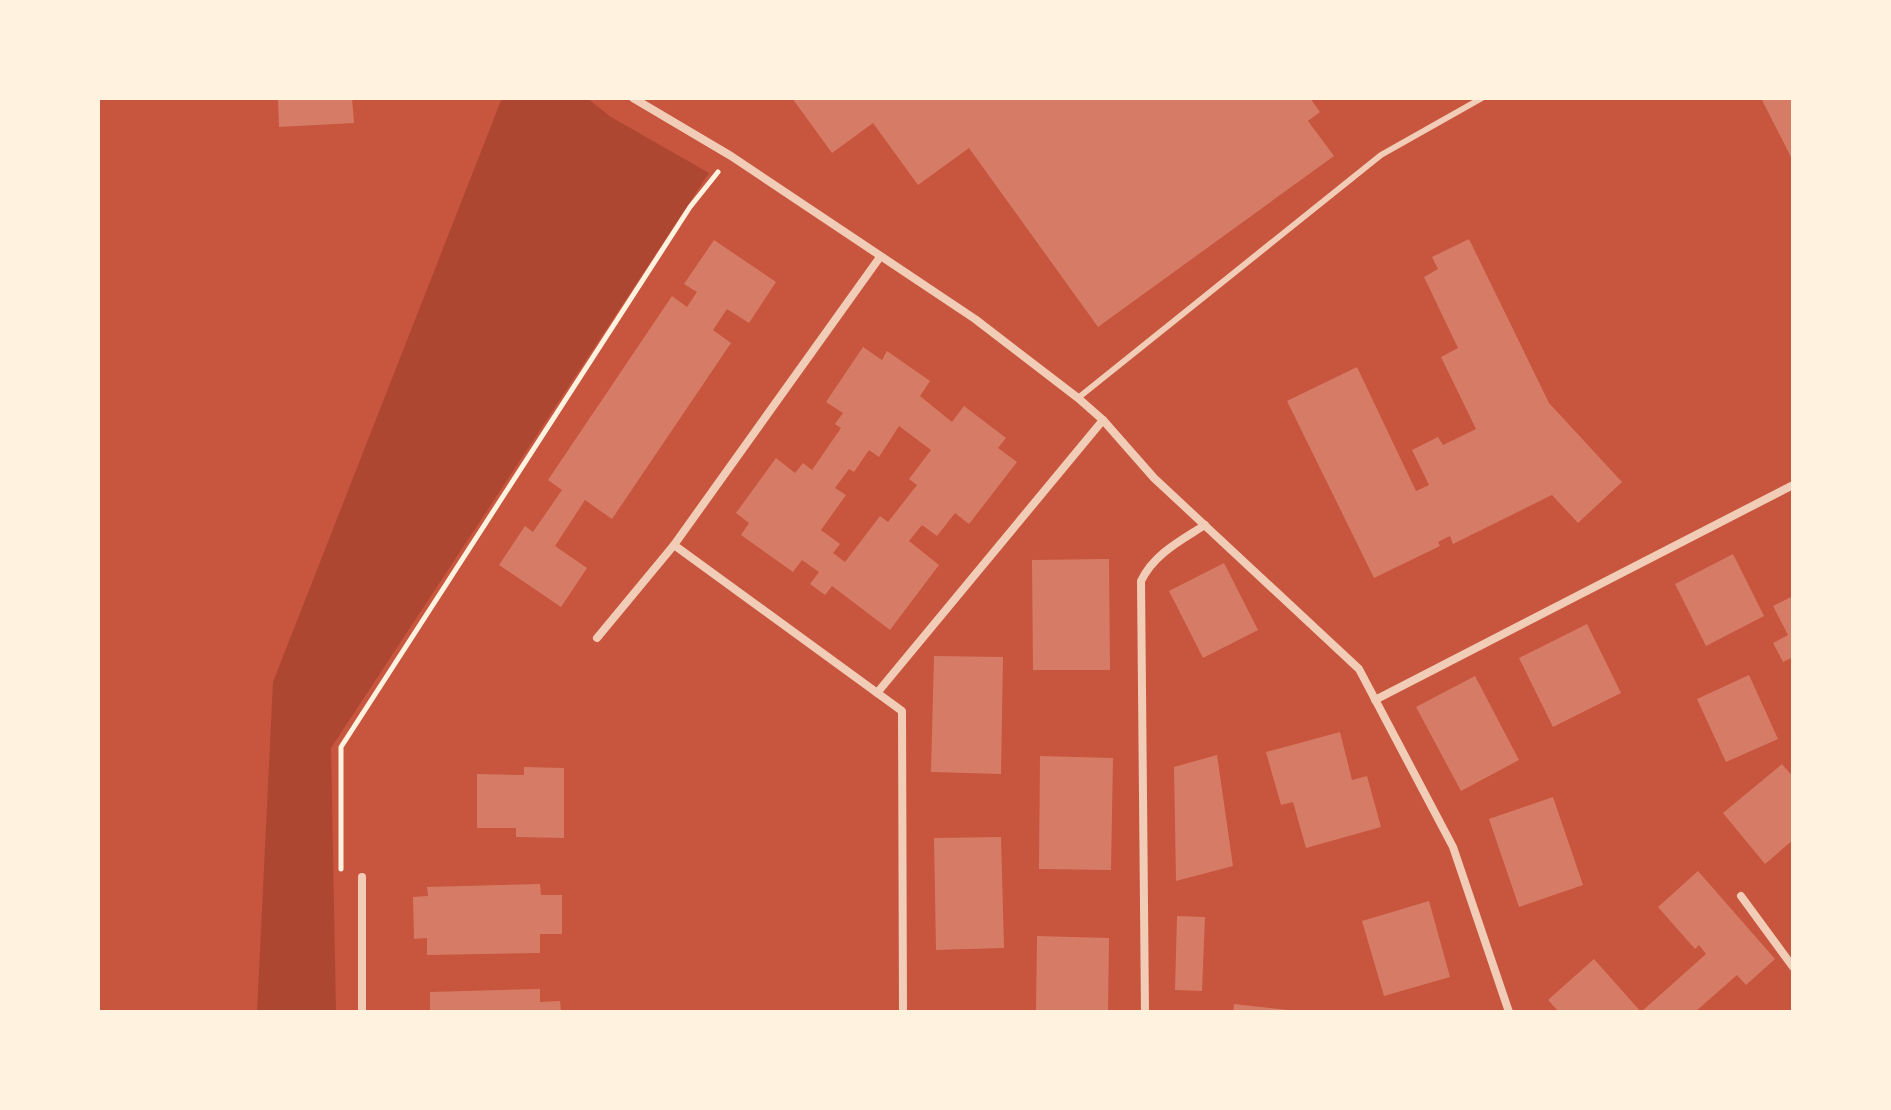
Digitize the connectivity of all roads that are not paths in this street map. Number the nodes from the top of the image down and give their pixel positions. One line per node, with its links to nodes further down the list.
1 (633, 98): 3 (street)
2 (1482, 98): 4 (lane)
3 (880, 257): 4 (street); 8 (street)
4 (1078, 398): 5 (street)
5 (1103, 420): 7 (street); 10 (street)
6 (1793, 485): 11 (street)
7 (1205, 525): 11 (street); 17 (street)
8 (674, 545): 9 (street); 10 (street)
9 (597, 638)
10 (877, 693): 16 (street)
11 (1375, 700): 18 (street)
12 (362, 877): 15 (street)
13 (1741, 896): 14 (street)
14 (1793, 967)
15 (362, 1012)
16 (903, 1012)
17 (1145, 1012)
18 (1509, 1012)

